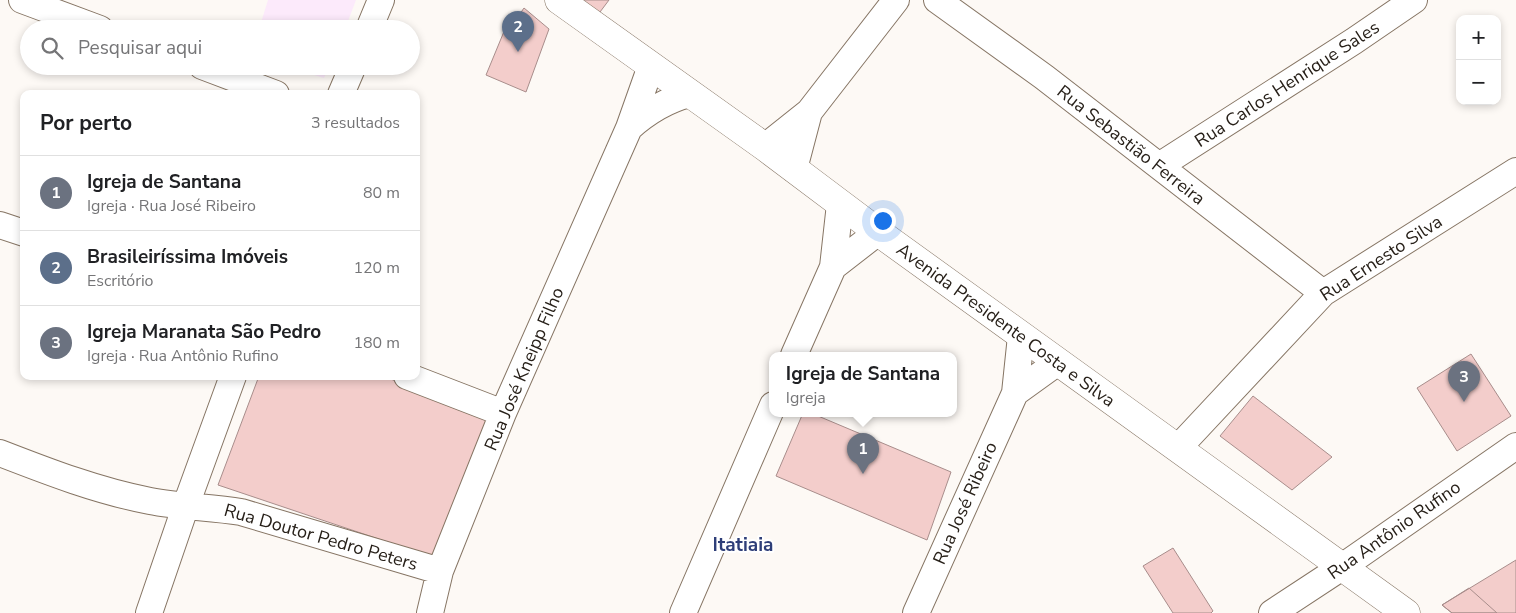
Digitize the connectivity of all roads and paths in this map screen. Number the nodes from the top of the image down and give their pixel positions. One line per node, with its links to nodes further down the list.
1 (22, 0): 7 (street)
2 (381, 0): 8 (street)
3 (559, 0): 9 (main road, Avenida Presidente Costa e Silva)
4 (896, 0): 15 (street)
5 (937, 0): 18 (street, Rua Sebastião Ferreira)
6 (1414, 0): 18 (street, Rua Carlos Henrique Sales)
7 (76, 20)
8 (373, 20)
9 (651, 66): 14 (main road, Avenida Presidente Costa e Silva); 16 (street, Rua José Kneipp Filho)
10 (226, 75): 12 (street)
11 (348, 75): 13 (street)
12 (265, 90)
13 (343, 90)
14 (690, 94): 16 (street, Rua José Kneipp Filho); 17 (main road, Avenida Presidente Costa e Silva)
15 (809, 112): 17 (street); 19 (street)
16 (630, 128): 33 (street, Rua José Kneipp Filho)
17 (765, 147): 19 (main road, Avenida Presidente Costa e Silva)
18 (1159, 166): 26 (street, Rua Sebastião Ferreira)
19 (794, 168): 21 (main road, Avenida Presidente Costa e Silva)
20 (1516, 171): 26 (street, Rua Ernesto Silva)
21 (840, 204): 24 (main road, Avenida Presidente Costa e Silva); 25 (street)
22 (0, 225): 23 (street)
23 (20, 232)
24 (878, 232): 25 (street); 27 (main road, Avenida Presidente Costa e Silva)
25 (833, 267): 28 (street)
26 (1323, 293): 36 (street, Rua Ernesto Silva)
27 (1021, 336): 29 (main road, Avenida Presidente Costa e Silva); 32 (street, Rua José Ribeiro)
28 (795, 352)
29 (1058, 362): 32 (street, Rua José Ribeiro); 36 (main road, Avenida Presidente Costa e Silva)
30 (232, 380): 38 (street)
31 (417, 380): 33 (street)
32 (1015, 393): 44 (street, Rua José Ribeiro)
33 (503, 413): 40 (street, Rua José Kneipp Filho)
34 (769, 414): 43 (street)
35 (1516, 446): 39 (street, Rua Antônio Rufino)
36 (1178, 448): 39 (main road, Avenida Presidente Costa e Silva)
37 (0, 453): 38 (street, Rua Doutor Pedro Peters)
38 (186, 505): 40 (street, Rua Doutor Pedro Peters); 41 (street)
39 (1342, 567): 45 (street, Rua Antônio Rufino); 46 (main road, Avenida Presidente Costa e Silva)
40 (440, 571): 42 (street, Rua José Kneipp Filho)
41 (149, 613)
42 (430, 613)
43 (683, 613)
44 (916, 613)
45 (1272, 613)
46 (1406, 613)

